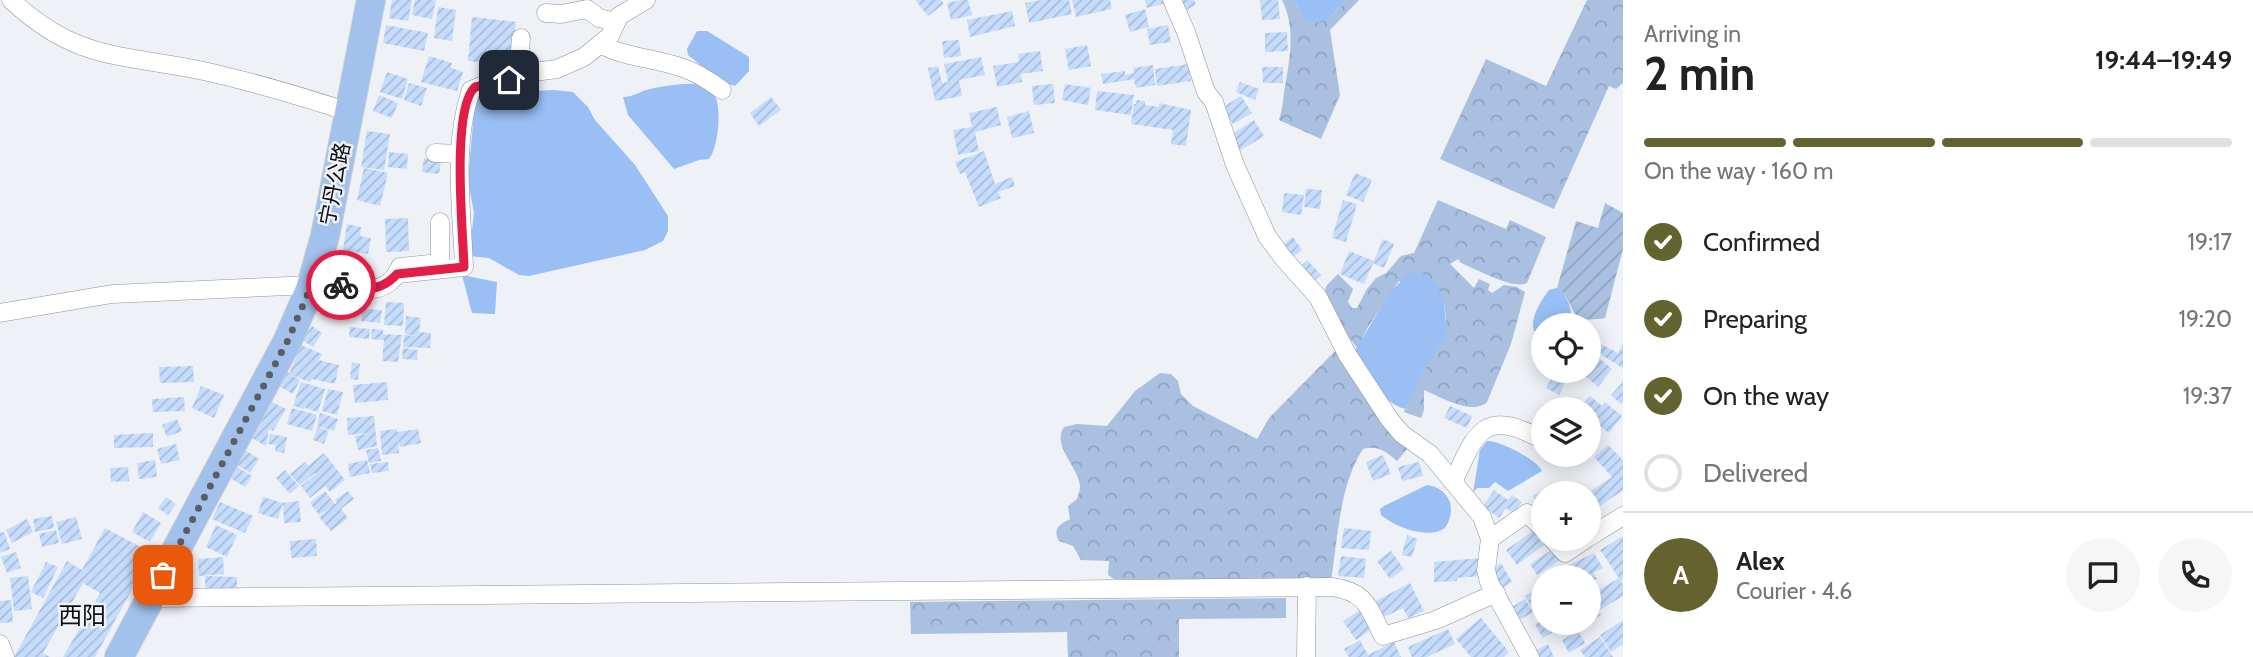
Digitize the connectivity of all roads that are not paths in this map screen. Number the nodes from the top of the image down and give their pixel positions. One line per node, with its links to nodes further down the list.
1 (11, 0): 11 (street)
2 (371, 0): 11 (main road, 宁丹公路)
3 (646, 0): 6 (street)
4 (1172, 0): 19 (street)
5 (546, 13): 6 (street)
6 (616, 22): 8 (street)
7 (522, 38): 9 (street)
8 (602, 45): 9 (street); 10 (street)
9 (518, 74): 13 (street)
10 (722, 90)
11 (349, 111): 16 (main road, 宁丹公路)
12 (435, 153): 13 (street)
13 (460, 154): 15 (street)
14 (440, 222): 15 (street)
15 (397, 274): 16 (street)
16 (313, 279): 17 (street); 26 (main road, 宁丹公路)
17 (0, 313)
18 (1531, 434): 19 (street)
19 (1453, 482): 23 (street)
20 (1623, 516): 22 (street)
21 (1531, 517): 23 (street)
22 (1601, 530)
23 (1490, 539): 25 (street)
24 (1307, 586): 25 (street); 26 (street); 30 (street)
25 (1496, 593): 31 (street)
26 (150, 598): 29 (main road, 宁丹公路)
27 (0, 644): 28 (street)
28 (5, 657)
29 (119, 657)
30 (1306, 657)
31 (1530, 657)

